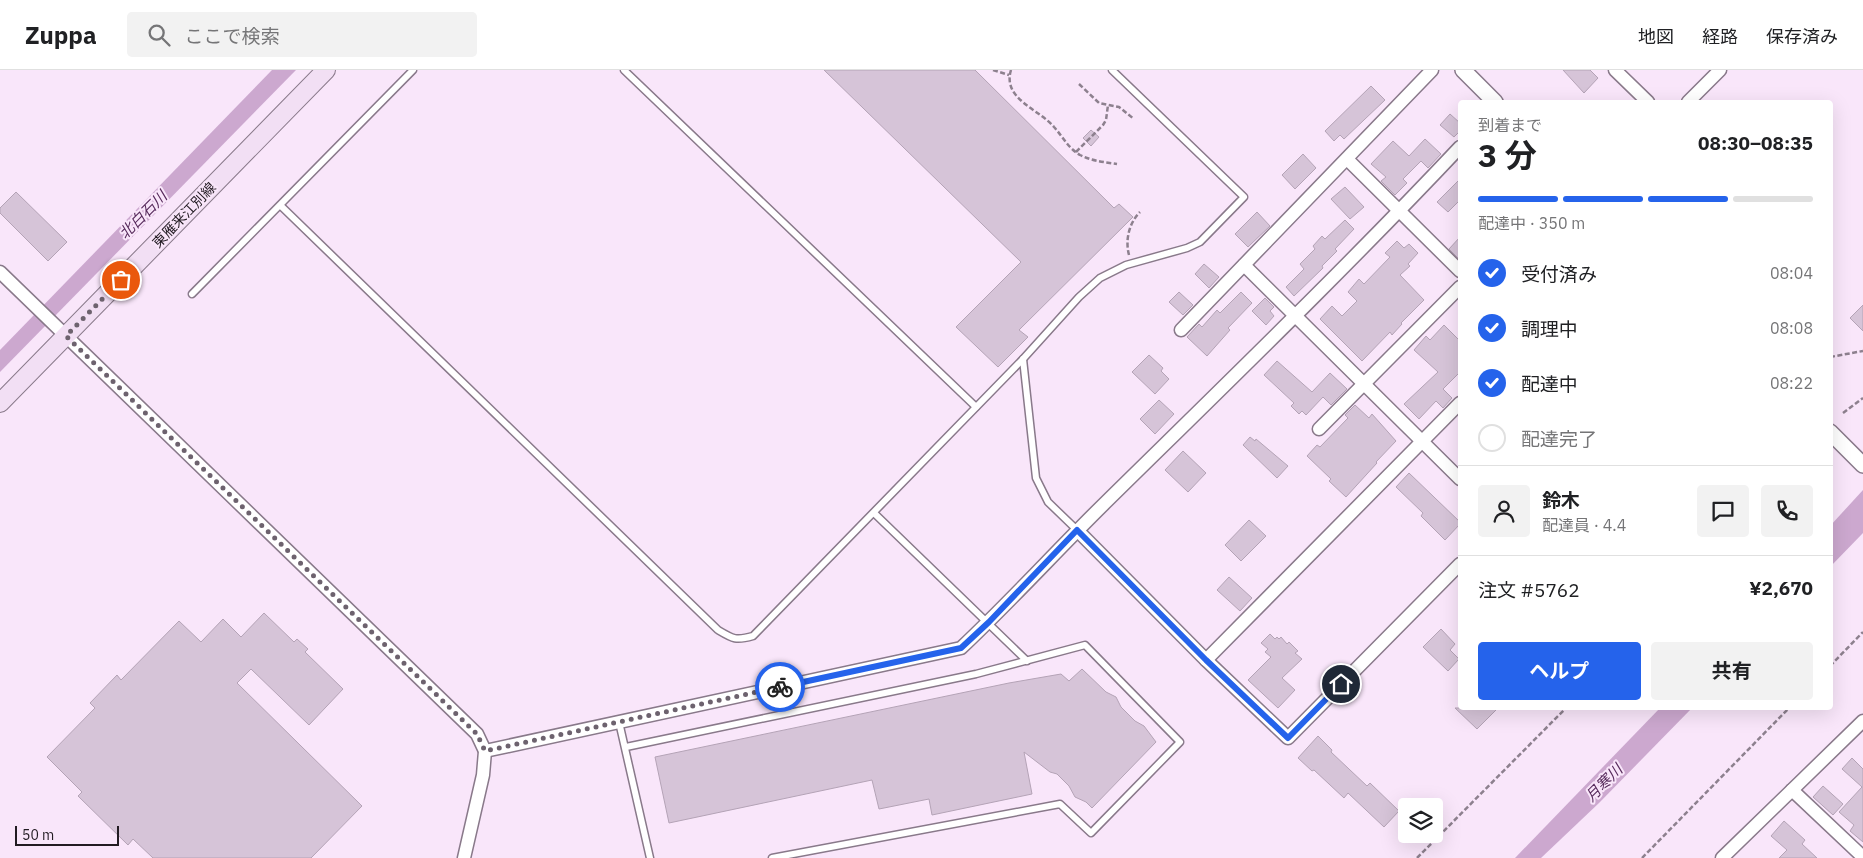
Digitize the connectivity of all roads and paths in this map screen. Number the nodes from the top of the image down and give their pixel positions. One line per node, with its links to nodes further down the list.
1 (326, 70): 33 (main road, 東雁来江別線)
2 (413, 70): 22 (lane)
3 (624, 70): 41 (lane)
4 (993, 70): 11 (path)
5 (1011, 70): 11 (path)
6 (1112, 70): 25 (lane)
7 (1432, 70): 20 (street)
8 (1463, 70): 13 (street)
9 (1615, 70): 14 (street)
10 (1720, 70): 15 (street)
11 (1009, 75): 19 (path)
12 (1079, 84): 16 (path)
13 (1493, 100)
14 (1646, 100)
15 (1690, 100)
16 (1108, 105): 17 (path); 19 (path)
17 (1134, 119)
18 (1458, 149): 23 (street)
19 (1076, 152): 21 (path)
20 (1347, 159): 23 (street); 26 (street)
21 (1117, 164)
22 (281, 206): 30 (lane); 48 (lane)
23 (1400, 211): 27 (street); 31 (street)
24 (1140, 212): 25 (path)
25 (1132, 263): 36 (lane)
26 (1244, 265): 31 (street); 32 (street)
27 (1458, 269)
28 (0, 272): 33 (street)
29 (1458, 289): 37 (street)
30 (192, 294)
31 (1296, 316): 37 (street); 49 (street)
32 (1180, 330)
33 (61, 331): 39 (main road, 東雁来江別線); 61 (street)
34 (1863, 351): 35 (path)
35 (1833, 356)
36 (1023, 359): 41 (lane); 49 (lane)
37 (1364, 384): 43 (street); 45 (street)
38 (1863, 398): 42 (path)
39 (0, 403)
40 (1458, 405): 45 (street)
41 (976, 407): 48 (lane)
42 (1843, 413)
43 (1319, 430)
44 (1833, 435): 46 (street)
45 (1422, 442): 47 (street); 54 (street)
46 (1863, 465)
47 (1458, 477)
48 (874, 513): 51 (lane)
49 (1077, 530): 51 (street); 54 (street)
50 (1458, 566): 54 (street)
51 (989, 622): 53 (lane); 59 (street)
52 (1863, 632): 55 (path)
53 (1027, 660): 60 (lane); 66 (lane)
54 (1206, 660)
55 (1833, 663)
56 (1564, 710): 67 (path)
57 (1787, 710): 68 (path)
58 (1863, 721): 62 (street)
59 (620, 722): 60 (lane); 61 (street)
60 (626, 747): 65 (lane)
61 (485, 751): 64 (street)
62 (1792, 790): 63 (street); 69 (street)
63 (1863, 857)
64 (464, 858)
65 (650, 858)
66 (772, 858)
67 (1417, 858)
68 (1642, 858)
69 (1722, 858)

